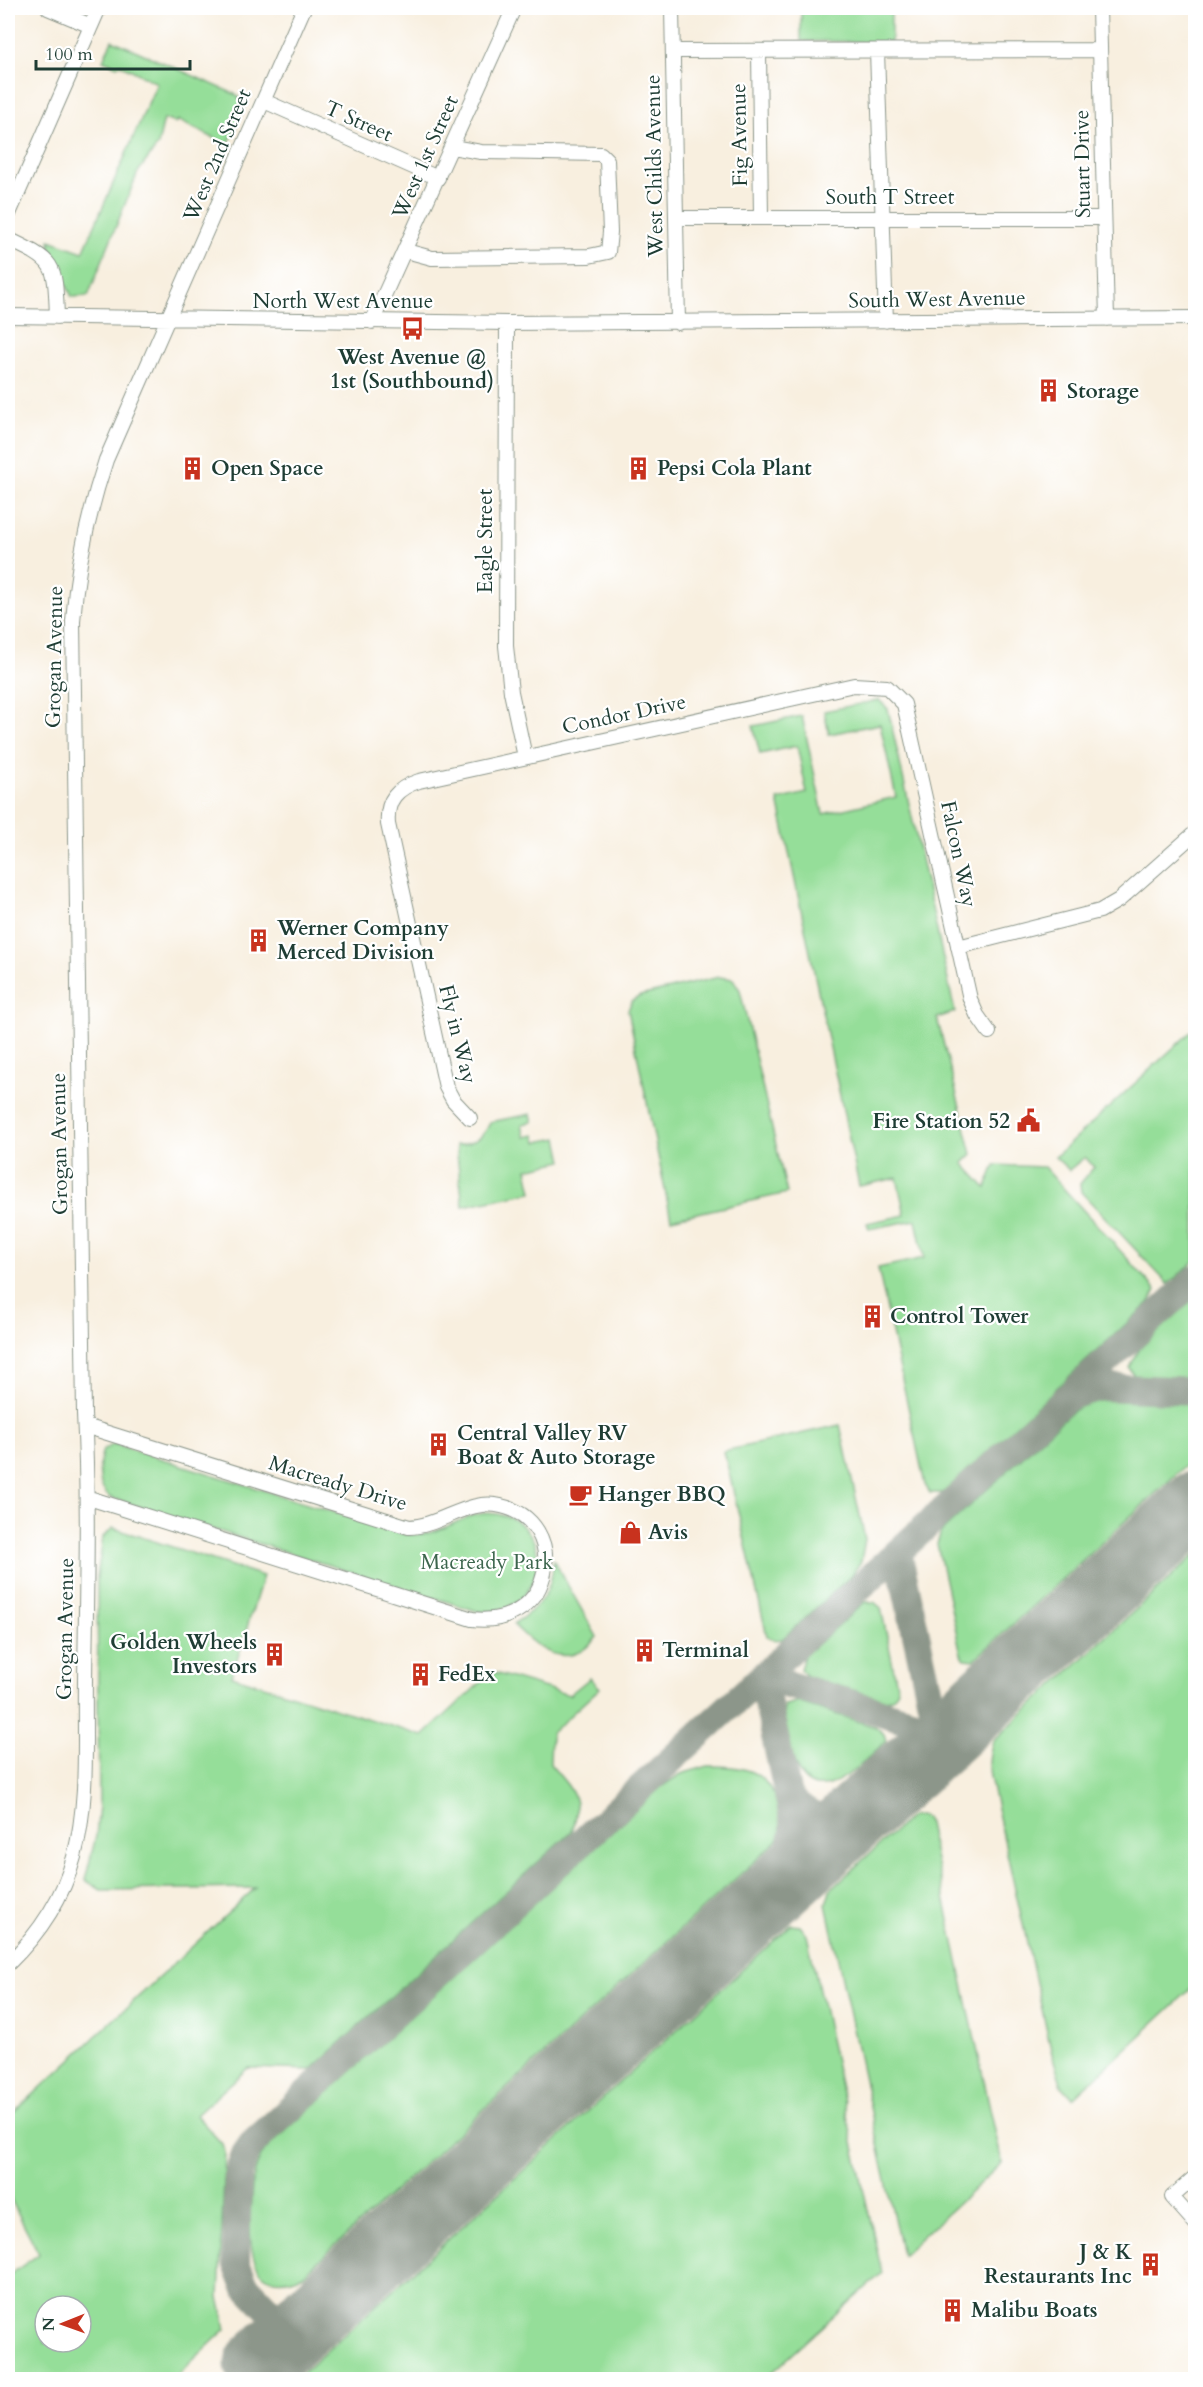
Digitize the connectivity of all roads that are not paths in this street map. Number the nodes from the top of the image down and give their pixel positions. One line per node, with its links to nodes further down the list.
1 (48, 8): 7 (street)
2 (99, 8): 7 (street)
3 (304, 8): 12 (street, West 2nd Street)
4 (514, 8): 13 (street, West 1st Street)
5 (672, 8): 9 (street, West Childs Avenue)
6 (1099, 8): 8 (street, Stuart Drive)
7 (91, 26): 15 (street)
8 (1100, 50): 11 (street); 19 (street, Stuart Drive)
9 (673, 51): 10 (street); 16 (street, West Childs Avenue)
10 (759, 51): 11 (street); 17 (street, Fig Avenue)
11 (878, 51): 18 (street)
12 (264, 101): 14 (street, T Street); 26 (street, West 2nd Street)
13 (452, 147): 14 (street, West 1st Street); 21 (street)
14 (438, 178): 21 (street, West 1st Street)
15 (8, 216)
16 (676, 218): 17 (street, South T Street); 30 (street, West Childs Avenue)
17 (761, 218): 18 (street, South T Street)
18 (883, 218): 19 (street, South T Street); 27 (street)
19 (1104, 218): 25 (street, Stuart Drive)
20 (8, 239): 23 (street)
21 (406, 251): 28 (street, West 1st Street)
22 (8, 316): 23 (street, North West Avenue)
23 (57, 317): 26 (street, North West Avenue)
24 (1196, 318): 25 (street, South West Avenue)
25 (1107, 319): 27 (street, South West Avenue)
26 (170, 320): 28 (street, North West Avenue); 38 (street, Grogan Avenue)
27 (886, 321): 30 (street, South West Avenue)
28 (372, 322): 29 (street, North West Avenue)
29 (507, 323): 30 (street, North West Avenue); 32 (street, Eagle Street)
30 (678, 323)
31 (887, 687): 32 (street, Condor Drive); 35 (street, Falcon Way)
32 (525, 757): 33 (street, Condor Drive)
33 (387, 813): 37 (street, Fly in Way)
34 (1196, 832): 35 (street)
35 (958, 947): 36 (street, Falcon Way)
36 (989, 1032)
37 (470, 1118)
38 (85, 1426): 39 (street, Grogan Avenue); 39 (street, Macready Drive)
39 (89, 1498): 40 (street, Grogan Avenue)
40 (8, 1964)
41 (1196, 2176): 42 (street)
42 (1196, 2224)

